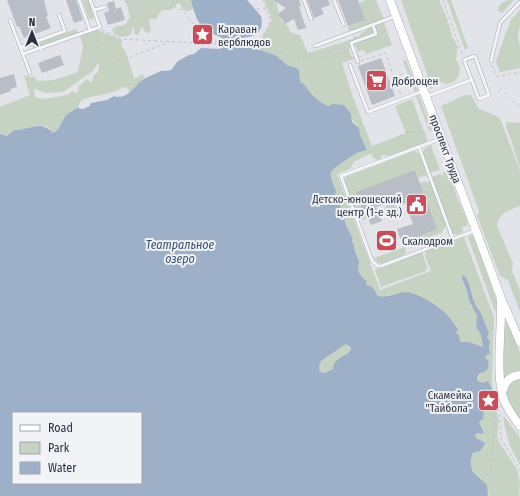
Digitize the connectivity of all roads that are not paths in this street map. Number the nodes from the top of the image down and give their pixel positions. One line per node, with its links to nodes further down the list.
1 (79, 0): 15 (lane)
2 (90, 0): 8 (lane)
3 (304, 0): 11 (lane)
4 (334, 0): 13 (lane)
5 (390, 0): 10 (main road, проспект Труда)
6 (520, 2): 19 (lane)
7 (105, 7): 8 (lane)
8 (94, 10): 15 (lane)
9 (59, 16): 17 (lane)
10 (396, 16): 14 (lane); 24 (main road, проспект Труда)
11 (311, 19)
12 (10, 20): 17 (lane)
13 (344, 25)
14 (373, 25): 16 (lane); 20 (lane)
15 (90, 30): 18 (lane)
16 (315, 46)
17 (21, 47): 18 (lane)
18 (23, 54): 22 (lane)
19 (491, 61)
20 (358, 62)
21 (350, 65): 24 (lane)
22 (30, 73)
23 (471, 80): 23 (lane); 24 (lane)
24 (425, 94): 25 (main road, проспект Труда)
25 (442, 139): 26 (lane); 27 (main road, проспект Труда)
26 (419, 147): 28 (lane); 28 (lane)
27 (476, 231): 28 (lane); 29 (main road, проспект Труда)
28 (453, 239)
29 (501, 298): 30 (main road, проспект Труда); 32 (main road, проспект Труда)
30 (520, 342)
31 (520, 376): 32 (main road)
32 (502, 392): 33 (main road, проспект Труда)
33 (518, 428)

